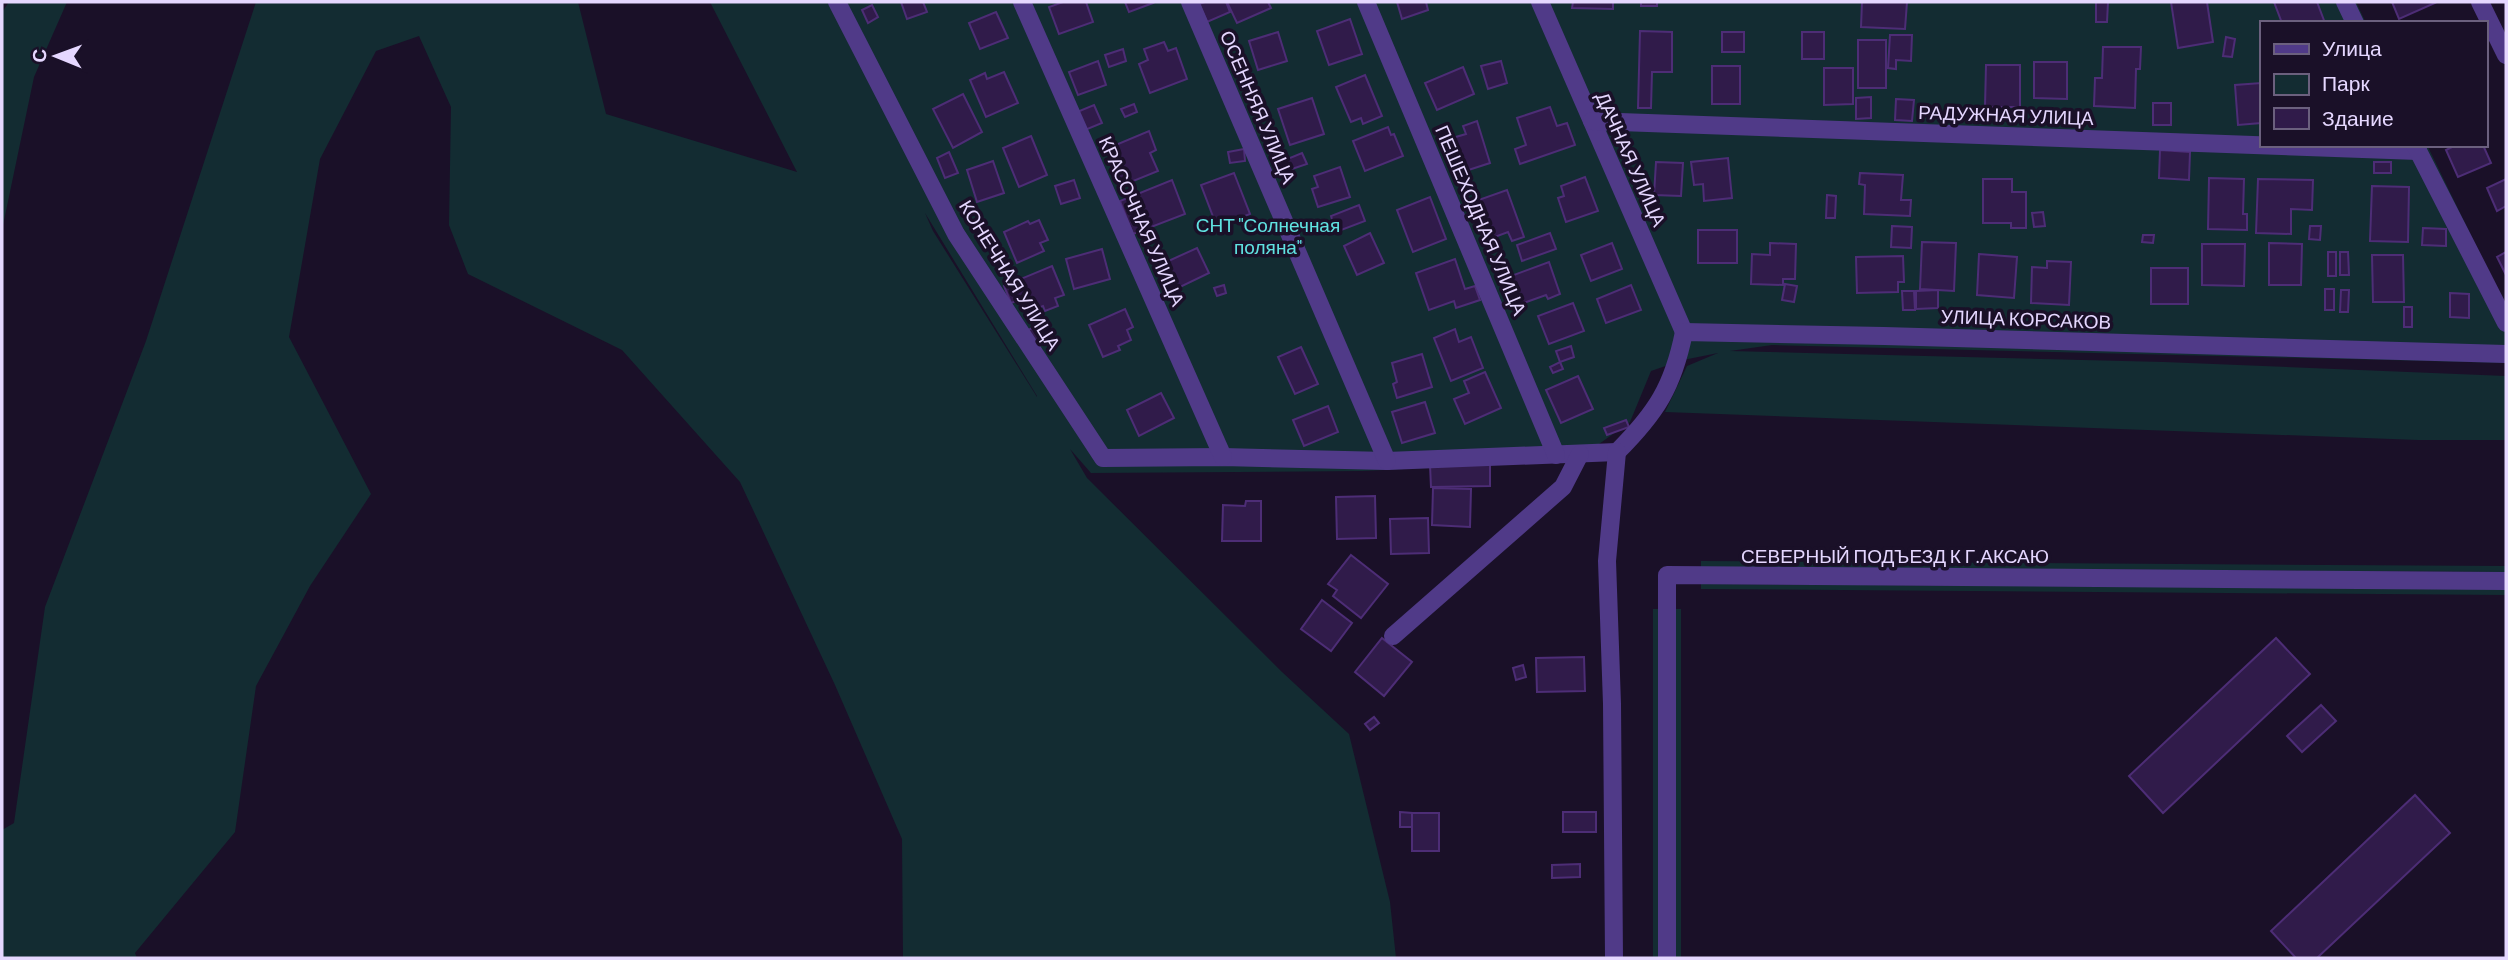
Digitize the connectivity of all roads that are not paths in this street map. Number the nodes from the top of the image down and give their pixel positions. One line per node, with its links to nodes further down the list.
1 (837, 2): 20 (street, КОНЕЧНАЯ УЛИЦА)
2 (1022, 2): 20 (street, КРАСОЧНАЯ УЛИЦА)
3 (1189, 2): 21 (street, ОСЕННЯЯ УЛИЦА)
4 (1366, 2): 19 (street, ПЕШЕХОДНАЯ УЛИЦА)
5 (1540, 2): 10 (street, ДАЧНАЯ УЛИЦА)
6 (2345, 2): 8 (street)
7 (2480, 2): 9 (street)
8 (2354, 21)
9 (2506, 55)
10 (1592, 121): 11 (street, РАДУЖНАЯ УЛИЦА); 15 (street, ДАЧНАЯ УЛИЦА)
11 (2260, 143)
12 (2386, 147): 13 (street, РАДУЖНАЯ УЛИЦА)
13 (2417, 148): 14 (street)
14 (2506, 323)
15 (1684, 332): 16 (street, УЛИЦА КОРСАКОВ); 17 (street)
16 (2506, 354)
17 (1617, 452): 18 (street); 24 (street)
18 (1580, 453): 19 (street); 23 (street)
19 (1556, 455): 21 (street)
20 (1223, 457): 21 (street)
21 (1388, 461)
22 (2506, 581): 25 (street, СЕВЕРНЫЙ ПОДЪЕЗД К Г.АКСАЮ)
23 (1393, 636)
24 (1614, 958)
25 (1667, 958)

